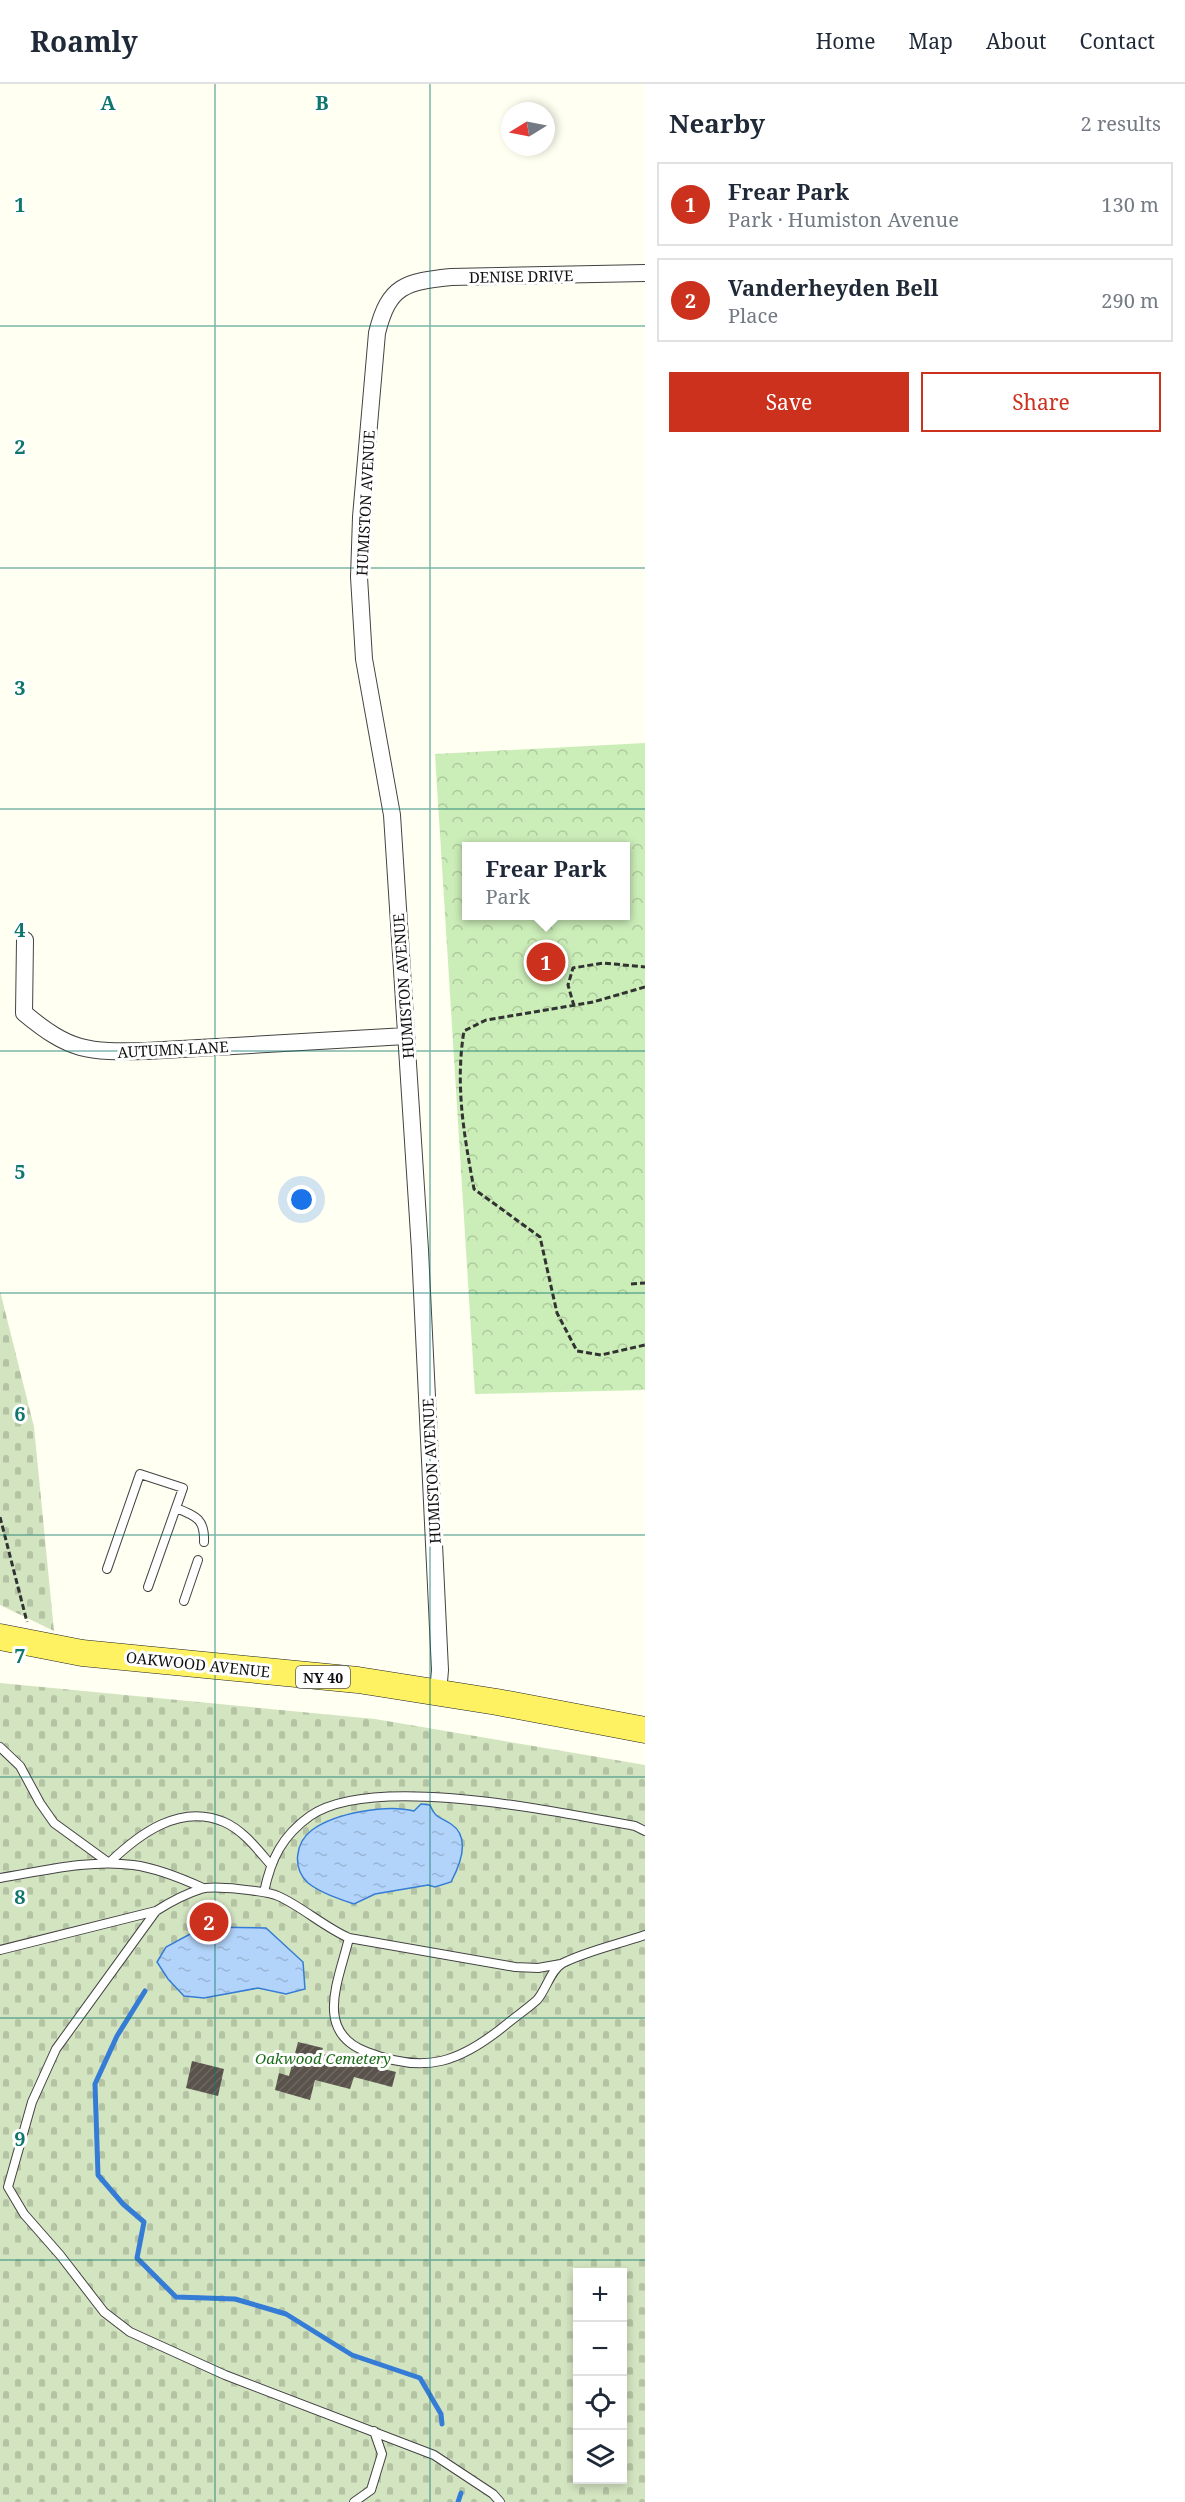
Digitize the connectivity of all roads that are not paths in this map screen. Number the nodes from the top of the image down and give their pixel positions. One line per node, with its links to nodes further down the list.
1 (645, 273): 2 (street, DENISE DRIVE)
2 (400, 289): 4 (street, HUMISTON AVENUE)
3 (25, 940): 4 (street, AUTUMN LANE)
4 (406, 1036): 12 (street, HUMISTON AVENUE)
5 (176, 1508): 6 (lane); 8 (lane); 9 (lane)
6 (204, 1542)
7 (198, 1560): 10 (lane)
8 (106, 1569)
9 (148, 1587)
10 (184, 1601)
11 (0, 1637): 12 (main road, OAKWOOD AVENUE / NY 40)
12 (438, 1693): 13 (main road, OAKWOOD AVENUE / NY 40)
13 (645, 1730)
14 (0, 1747): 16 (lane)
15 (645, 1831): 17 (lane)
16 (109, 1863): 17 (lane); 18 (lane); 19 (lane)
17 (271, 1865): 20 (lane)
18 (0, 1878)
19 (203, 1888): 20 (lane); 21 (lane)
20 (264, 1892): 23 (lane)
21 (156, 1911): 24 (lane); 26 (lane)
22 (645, 1935): 25 (lane)
23 (349, 1938): 25 (lane); 25 (lane)
24 (0, 1950)
25 (561, 1964)
26 (4, 2188): 27 (lane)
27 (374, 2432): 28 (lane); 29 (lane)
28 (354, 2502)
29 (500, 2502)

